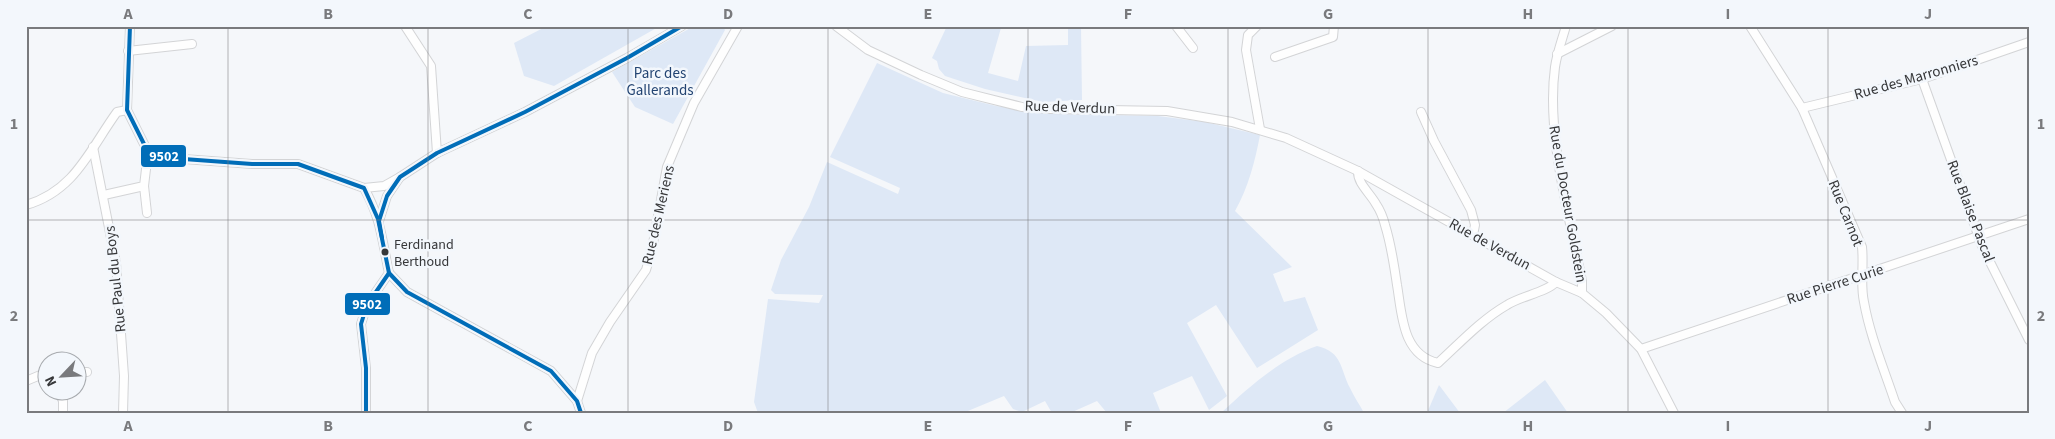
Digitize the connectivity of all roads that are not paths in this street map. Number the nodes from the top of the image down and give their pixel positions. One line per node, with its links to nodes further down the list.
1 (130, 26): 15 (street)
2 (405, 26): 25 (street)
3 (682, 26): 25 (street)
4 (738, 26): 43 (street, Rue des Meriens)
5 (836, 26): 22 (street, Rue de Verdun)
6 (1176, 26): 14 (street)
7 (1257, 26): 22 (street)
8 (1334, 26): 17 (street)
9 (1566, 26): 16 (street, Rue du Docteur Goldstein)
10 (1612, 26): 16 (street)
11 (1750, 26): 19 (street, Rue Carnot)
12 (2029, 42): 18 (street, Rue des Marronniers)
13 (192, 44): 15 (street)
14 (1193, 48)
15 (128, 52): 20 (street)
16 (1558, 54): 40 (street, Rue du Docteur Goldstein)
17 (1275, 57)
18 (1922, 79): 19 (street, Rue des Marronniers); 36 (street, Rue Blaise Pascal)
19 (1802, 108): 38 (street, Rue Carnot)
20 (128, 110): 23 (street); 24 (street)
21 (1421, 112): 35 (street)
22 (1260, 129): 26 (street, Rue de Verdun)
23 (93, 148): 30 (street, Rue Paul du Boys); 31 (street)
24 (148, 152): 28 (street); 29 (street)
25 (436, 153): 27 (street)
26 (1358, 171): 35 (street, Rue de Verdun); 39 (street)
27 (400, 177): 29 (street); 34 (street)
28 (144, 186): 30 (street); 32 (street)
29 (364, 188): 34 (street)
30 (104, 195): 44 (street, Rue Paul du Boys)
31 (26, 205)
32 (147, 214)
33 (2029, 219): 36 (street, Rue Pierre Curie)
34 (379, 221): 37 (street)
35 (1473, 235): 39 (street, Rue de Verdun)
36 (1980, 236): 38 (street, Rue Pierre Curie); 41 (street, Rue Blaise Pascal)
37 (389, 273): 43 (street); 45 (street)
38 (1862, 276): 42 (street, Rue Pierre Curie); 48 (street, Rue Carnot)
39 (1556, 282): 40 (street, Rue de Verdun)
40 (1582, 293): 42 (street, Rue de Verdun)
41 (2029, 340)
42 (1641, 349): 47 (street, Rue de Verdun)
43 (576, 401): 46 (street)
44 (123, 413)
45 (366, 413)
46 (582, 413)
47 (1674, 413)
48 (1902, 413)

